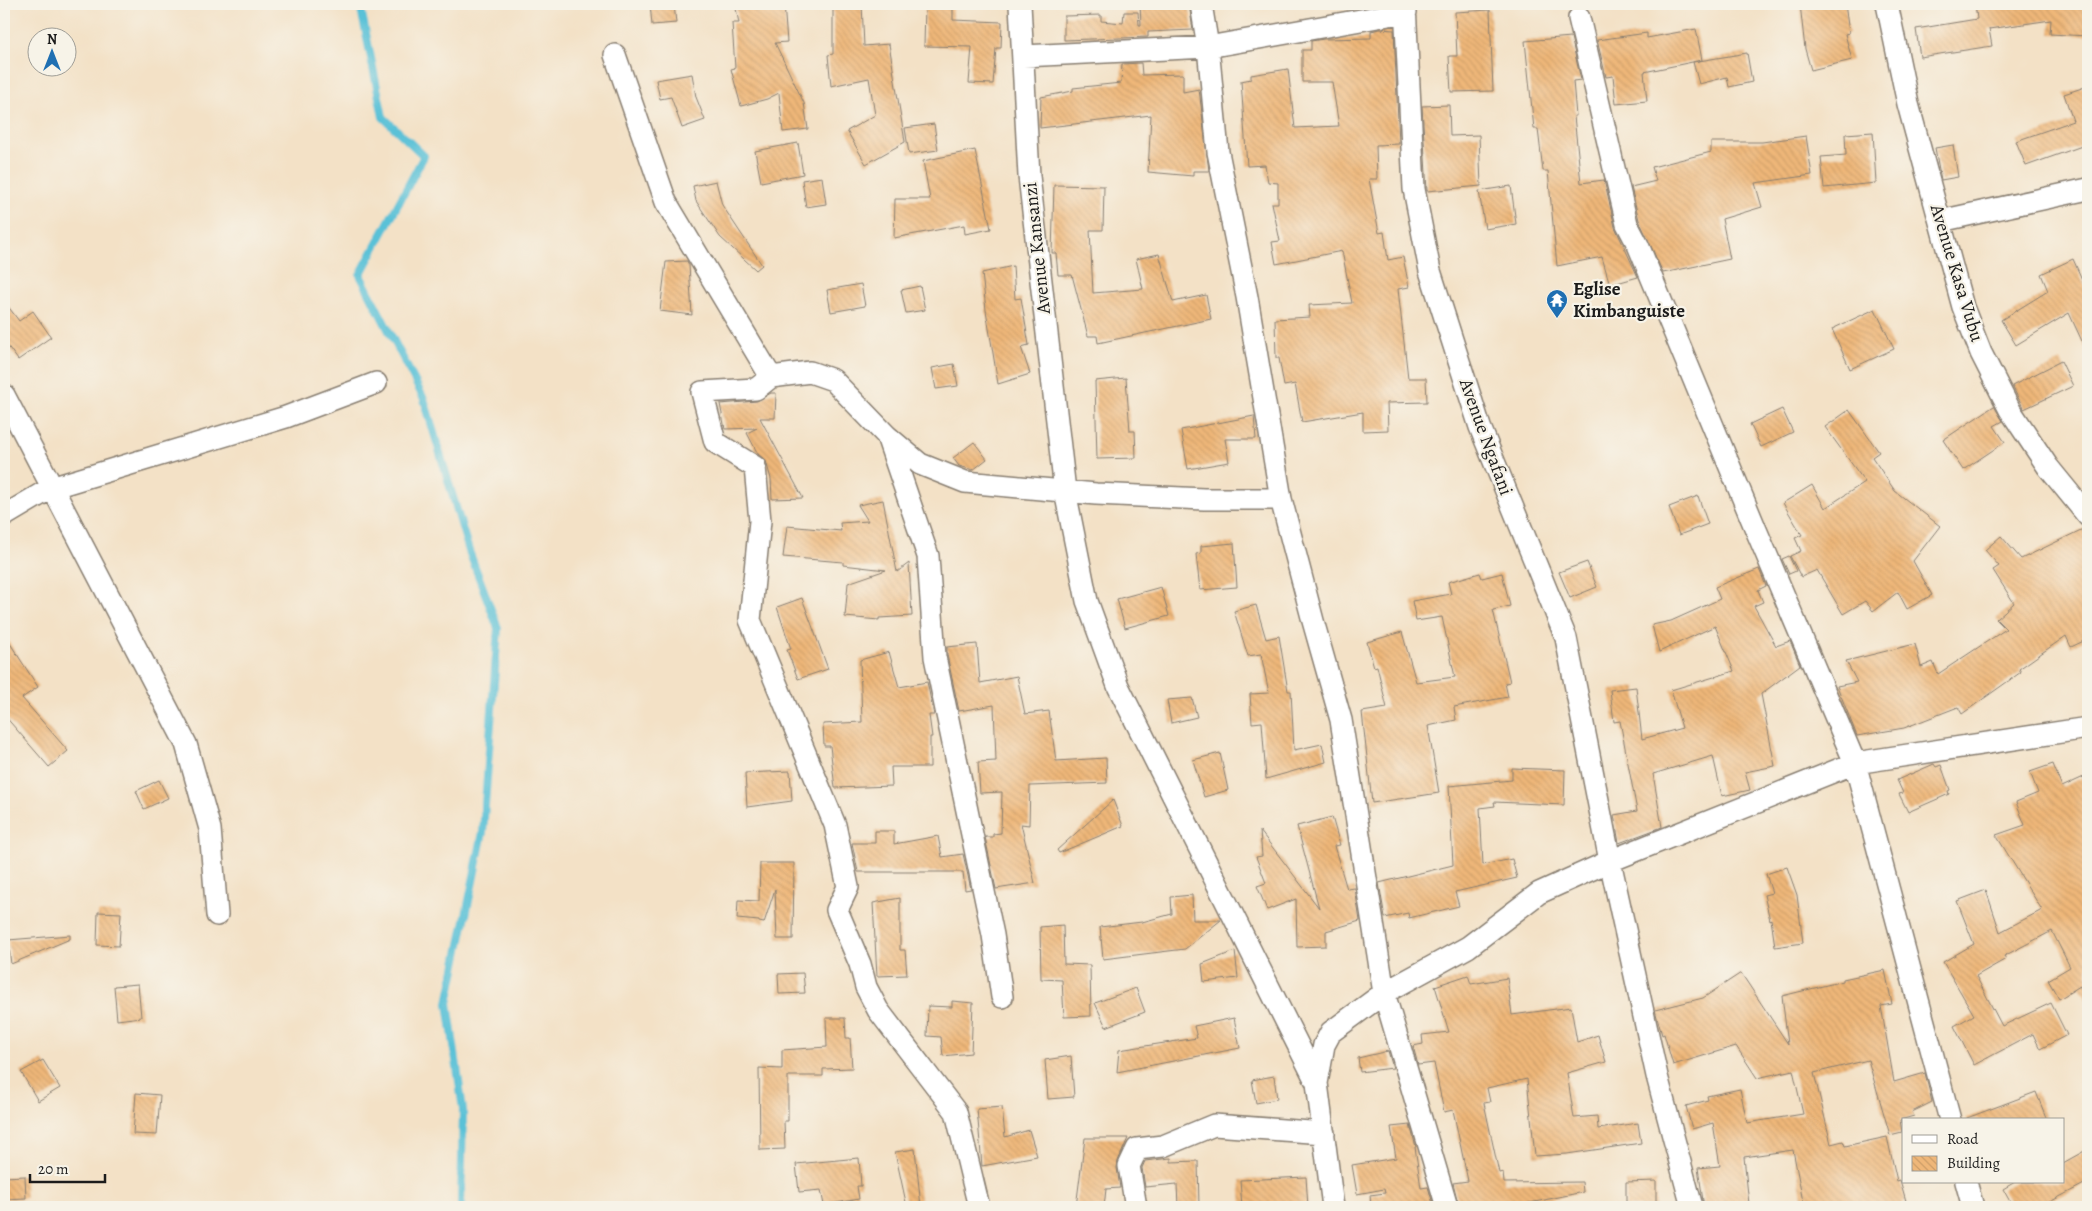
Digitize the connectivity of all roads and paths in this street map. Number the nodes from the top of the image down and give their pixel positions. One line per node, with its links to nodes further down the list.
1 (1020, 4): 8 (street, Avenue Kansanzi)
2 (1201, 4): 6 (street)
3 (1887, 4): 10 (street, Avenue Kasa Vubu)
4 (1406, 8): 6 (street); 22 (street, Avenue Ngafani)
5 (1579, 18): 21 (street)
6 (1208, 47): 8 (street); 17 (street)
7 (615, 55): 11 (street)
8 (1023, 56): 16 (street, Avenue Kansanzi)
9 (2088, 189): 10 (street)
10 (1940, 221): 19 (street, Avenue Kasa Vubu)
11 (771, 377): 14 (street); 30 (street)
12 (376, 383): 15 (street)
13 (4, 395): 15 (street)
14 (887, 436): 16 (street); 25 (street)
15 (51, 488): 18 (street); 23 (street)
16 (1065, 491): 17 (street); 26 (street, Avenue Kansanzi)
17 (1281, 498): 24 (street)
18 (4, 516)
19 (2088, 516)
20 (2088, 728): 21 (street)
21 (1856, 763): 22 (street); 27 (street)
22 (1610, 861): 24 (street); 34 (street, Avenue Ngafani)
23 (217, 915)
24 (1384, 993): 26 (street); 33 (street)
25 (1002, 997)
26 (1317, 1083): 28 (street)
27 (1949, 1118)
28 (1324, 1133): 31 (street); 32 (street)
29 (1967, 1184): 35 (street)
30 (979, 1207)
31 (1136, 1207)
32 (1333, 1207)
33 (1447, 1207)
34 (1692, 1207)
35 (1973, 1207)

